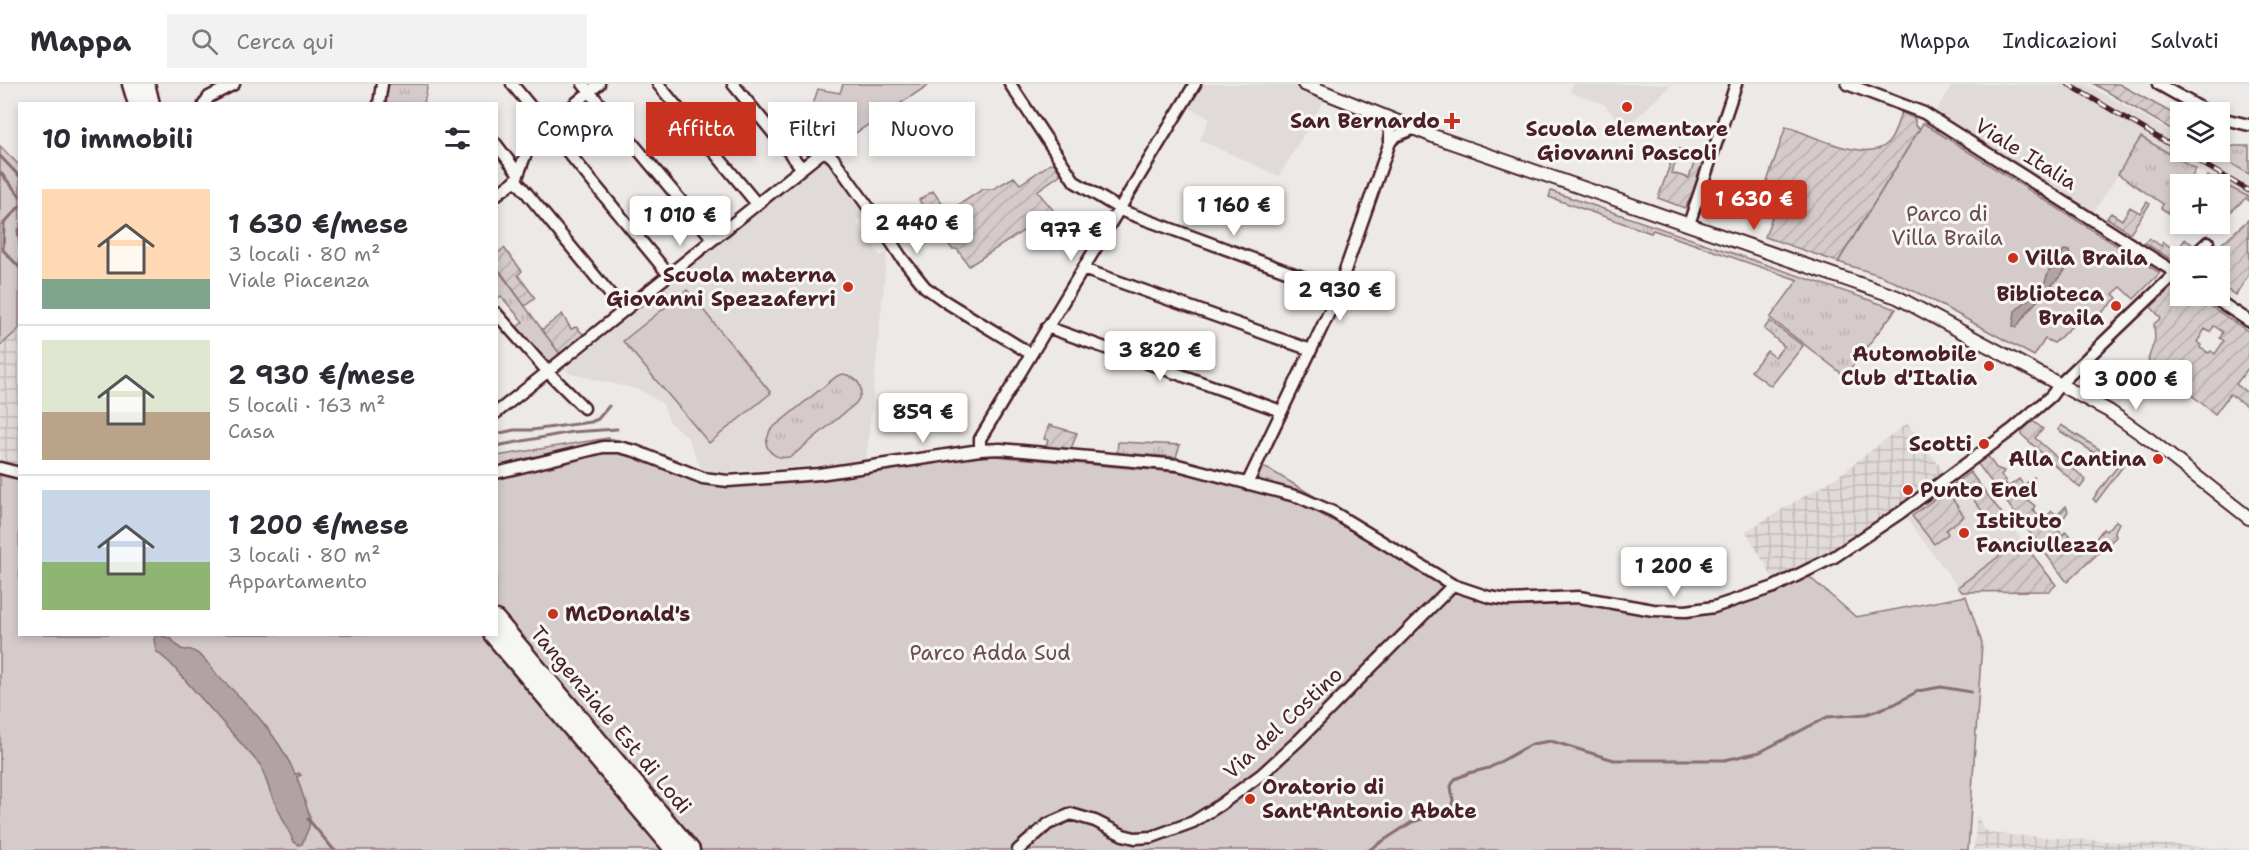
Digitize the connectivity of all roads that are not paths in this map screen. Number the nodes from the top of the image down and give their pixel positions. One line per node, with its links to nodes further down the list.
1 (123, 84): 19 (highway)
2 (132, 84): 20 (highway)
3 (146, 84): 21 (highway)
4 (153, 84): 22 (highway)
5 (234, 84): 23 (street)
6 (382, 84): 24 (street)
7 (512, 84): 25 (street)
8 (599, 84): 17 (street)
9 (658, 84): 41 (street)
10 (733, 84): 38 (street)
11 (1010, 84): 42 (street)
12 (1195, 84): 42 (street)
13 (1304, 84): 18 (street)
14 (1736, 84): 43 (street)
15 (1846, 84): 47 (street, Viale Italia)
16 (2158, 84): 27 (street)
17 (586, 88): 26 (street); 44 (street)
18 (1328, 89): 28 (street)
19 (128, 102)
20 (136, 102)
21 (150, 102)
22 (157, 102)
23 (205, 102)
24 (379, 102)
25 (526, 102)
26 (572, 102)
27 (2190, 102)
28 (1385, 118): 33 (street); 34 (street)
29 (2230, 118): 30 (street)
30 (2249, 119)
31 (2230, 120): 32 (street)
32 (2249, 125)
33 (1413, 129): 34 (street); 43 (street)
34 (1390, 142): 51 (street)
35 (498, 147): 39 (street)
36 (525, 156): 39 (street)
37 (570, 156): 49 (street)
38 (801, 167): 41 (street); 58 (street)
39 (517, 176): 40 (street); 53 (street)
40 (498, 193)
41 (757, 204): 44 (street)
42 (1119, 209): 48 (street); 51 (street)
43 (1689, 224): 60 (street)
44 (713, 239): 49 (street)
45 (2208, 242): 46 (street)
46 (2204, 246)
47 (2170, 266)
48 (1083, 269): 56 (street); 57 (street)
49 (669, 275): 53 (street)
50 (2170, 281): 60 (street)
51 (1338, 290): 57 (street)
52 (2226, 306): 55 (street)
53 (624, 311): 59 (street)
54 (498, 316): 59 (street)
55 (2249, 321)
56 (1047, 327): 58 (street); 63 (street)
57 (1311, 350): 63 (street)
58 (1031, 354): 64 (street)
59 (548, 372): 61 (street); 62 (street)
60 (2060, 384): 69 (street); 70 (street)
61 (584, 408)
62 (498, 411)
63 (1281, 411): 68 (street)
64 (980, 450): 67 (street); 68 (street)
65 (0, 468): 66 (street)
66 (18, 472)
67 (498, 473)
68 (1247, 484): 70 (street)
69 (2249, 518)
70 (1453, 585): 75 (street, Via del Costino)
71 (498, 621): 74 (highway, Tangenziale Est di Lodi)
72 (494, 636): 73 (highway, Tangenziale Est di Lodi)
73 (674, 850)
74 (691, 850)
75 (1018, 850)

